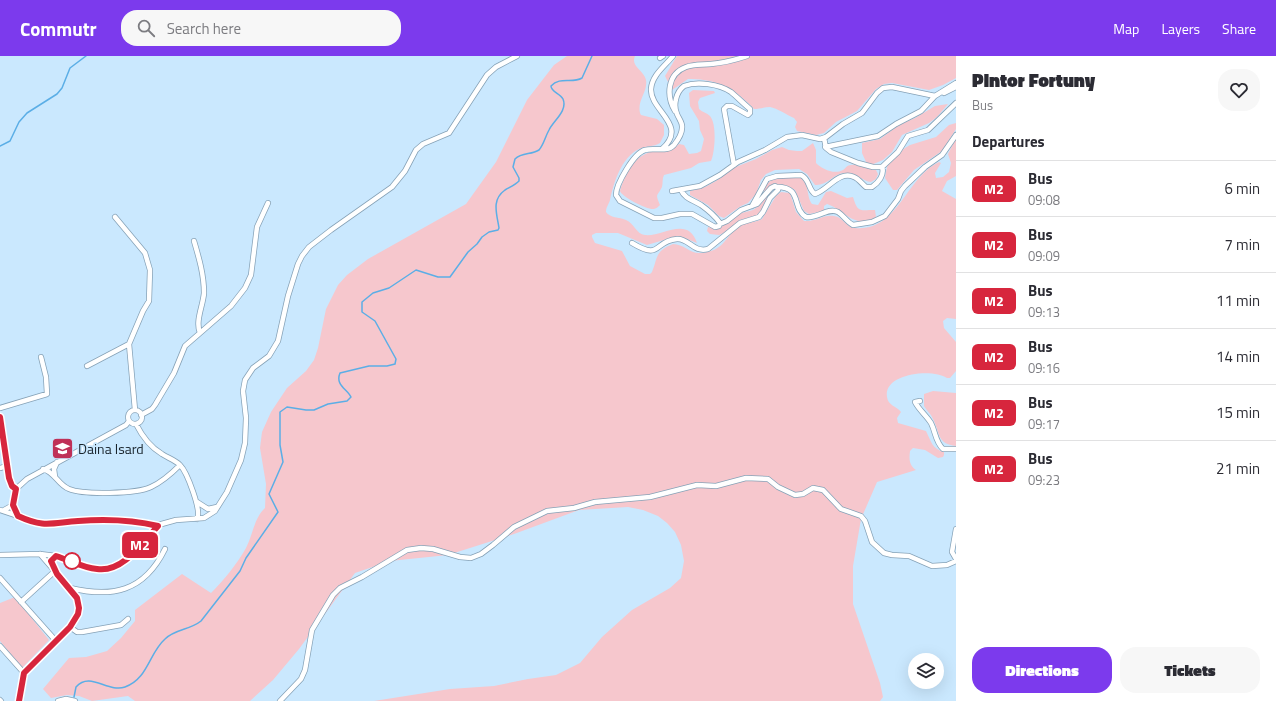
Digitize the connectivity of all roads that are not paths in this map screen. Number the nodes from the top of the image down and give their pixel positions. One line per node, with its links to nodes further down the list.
1 (517, 56): 46 (street)
2 (673, 56): 12 (street)
3 (746, 56): 8 (street)
4 (956, 83): 6 (street)
5 (956, 87): 6 (street)
6 (936, 95): 10 (street); 11 (street)
7 (956, 102): 14 (street)
8 (677, 114): 12 (street); 13 (street)
9 (956, 135): 15 (street)
10 (824, 138): 11 (street); 13 (street)
11 (825, 147): 14 (street)
12 (662, 149): 21 (street)
13 (734, 165): 16 (street)
14 (882, 167): 19 (street)
15 (777, 187): 19 (street); 23 (street)
16 (681, 190): 17 (street); 21 (street)
17 (672, 191)
18 (268, 203): 24 (street)
19 (751, 207): 21 (street)
20 (115, 217): 25 (street)
21 (720, 224)
22 (194, 241): 24 (street)
23 (632, 243)
24 (200, 333): 31 (street)
25 (129, 344): 27 (street); 30 (street)
26 (40, 357): 29 (street)
27 (87, 366)
28 (920, 401): 36 (street)
29 (0, 408)
30 (135, 410): 31 (street); 33 (street)
31 (141, 415): 34 (street)
32 (0, 417): 35 (street)
33 (129, 421): 34 (street); 37 (street)
34 (136, 424): 38 (street)
35 (2, 440): 39 (street)
36 (956, 449)
37 (57, 462): 41 (street); 42 (street)
38 (180, 465): 42 (street); 44 (street)
39 (7, 466): 40 (street); 43 (street)
40 (0, 468)
41 (44, 469): 42 (street); 43 (street)
42 (55, 477)
43 (16, 489): 45 (street)
44 (196, 501): 46 (street); 49 (street)
45 (13, 505): 47 (street); 48 (street)
46 (219, 506): 49 (street)
47 (2, 510): 48 (street)
48 (18, 516): 50 (street)
49 (197, 519): 50 (street)
50 (158, 526): 55 (street)
51 (956, 529): 56 (street)
52 (165, 550): 59 (street)
53 (40, 554): 54 (street); 55 (street); 57 (street)
54 (0, 555)
55 (56, 556): 57 (street)
56 (956, 560): 69 (street)
57 (56, 573): 59 (street); 60 (street)
58 (0, 578): 60 (street)
59 (70, 588): 62 (street)
60 (21, 602): 63 (street)
61 (128, 619): 62 (street)
62 (70, 627): 63 (street)
63 (56, 641): 65 (street)
64 (0, 646): 65 (street)
65 (24, 673): 66 (street)
66 (19, 701)
67 (58, 701): 68 (street)
68 (75, 701)
69 (280, 701)

